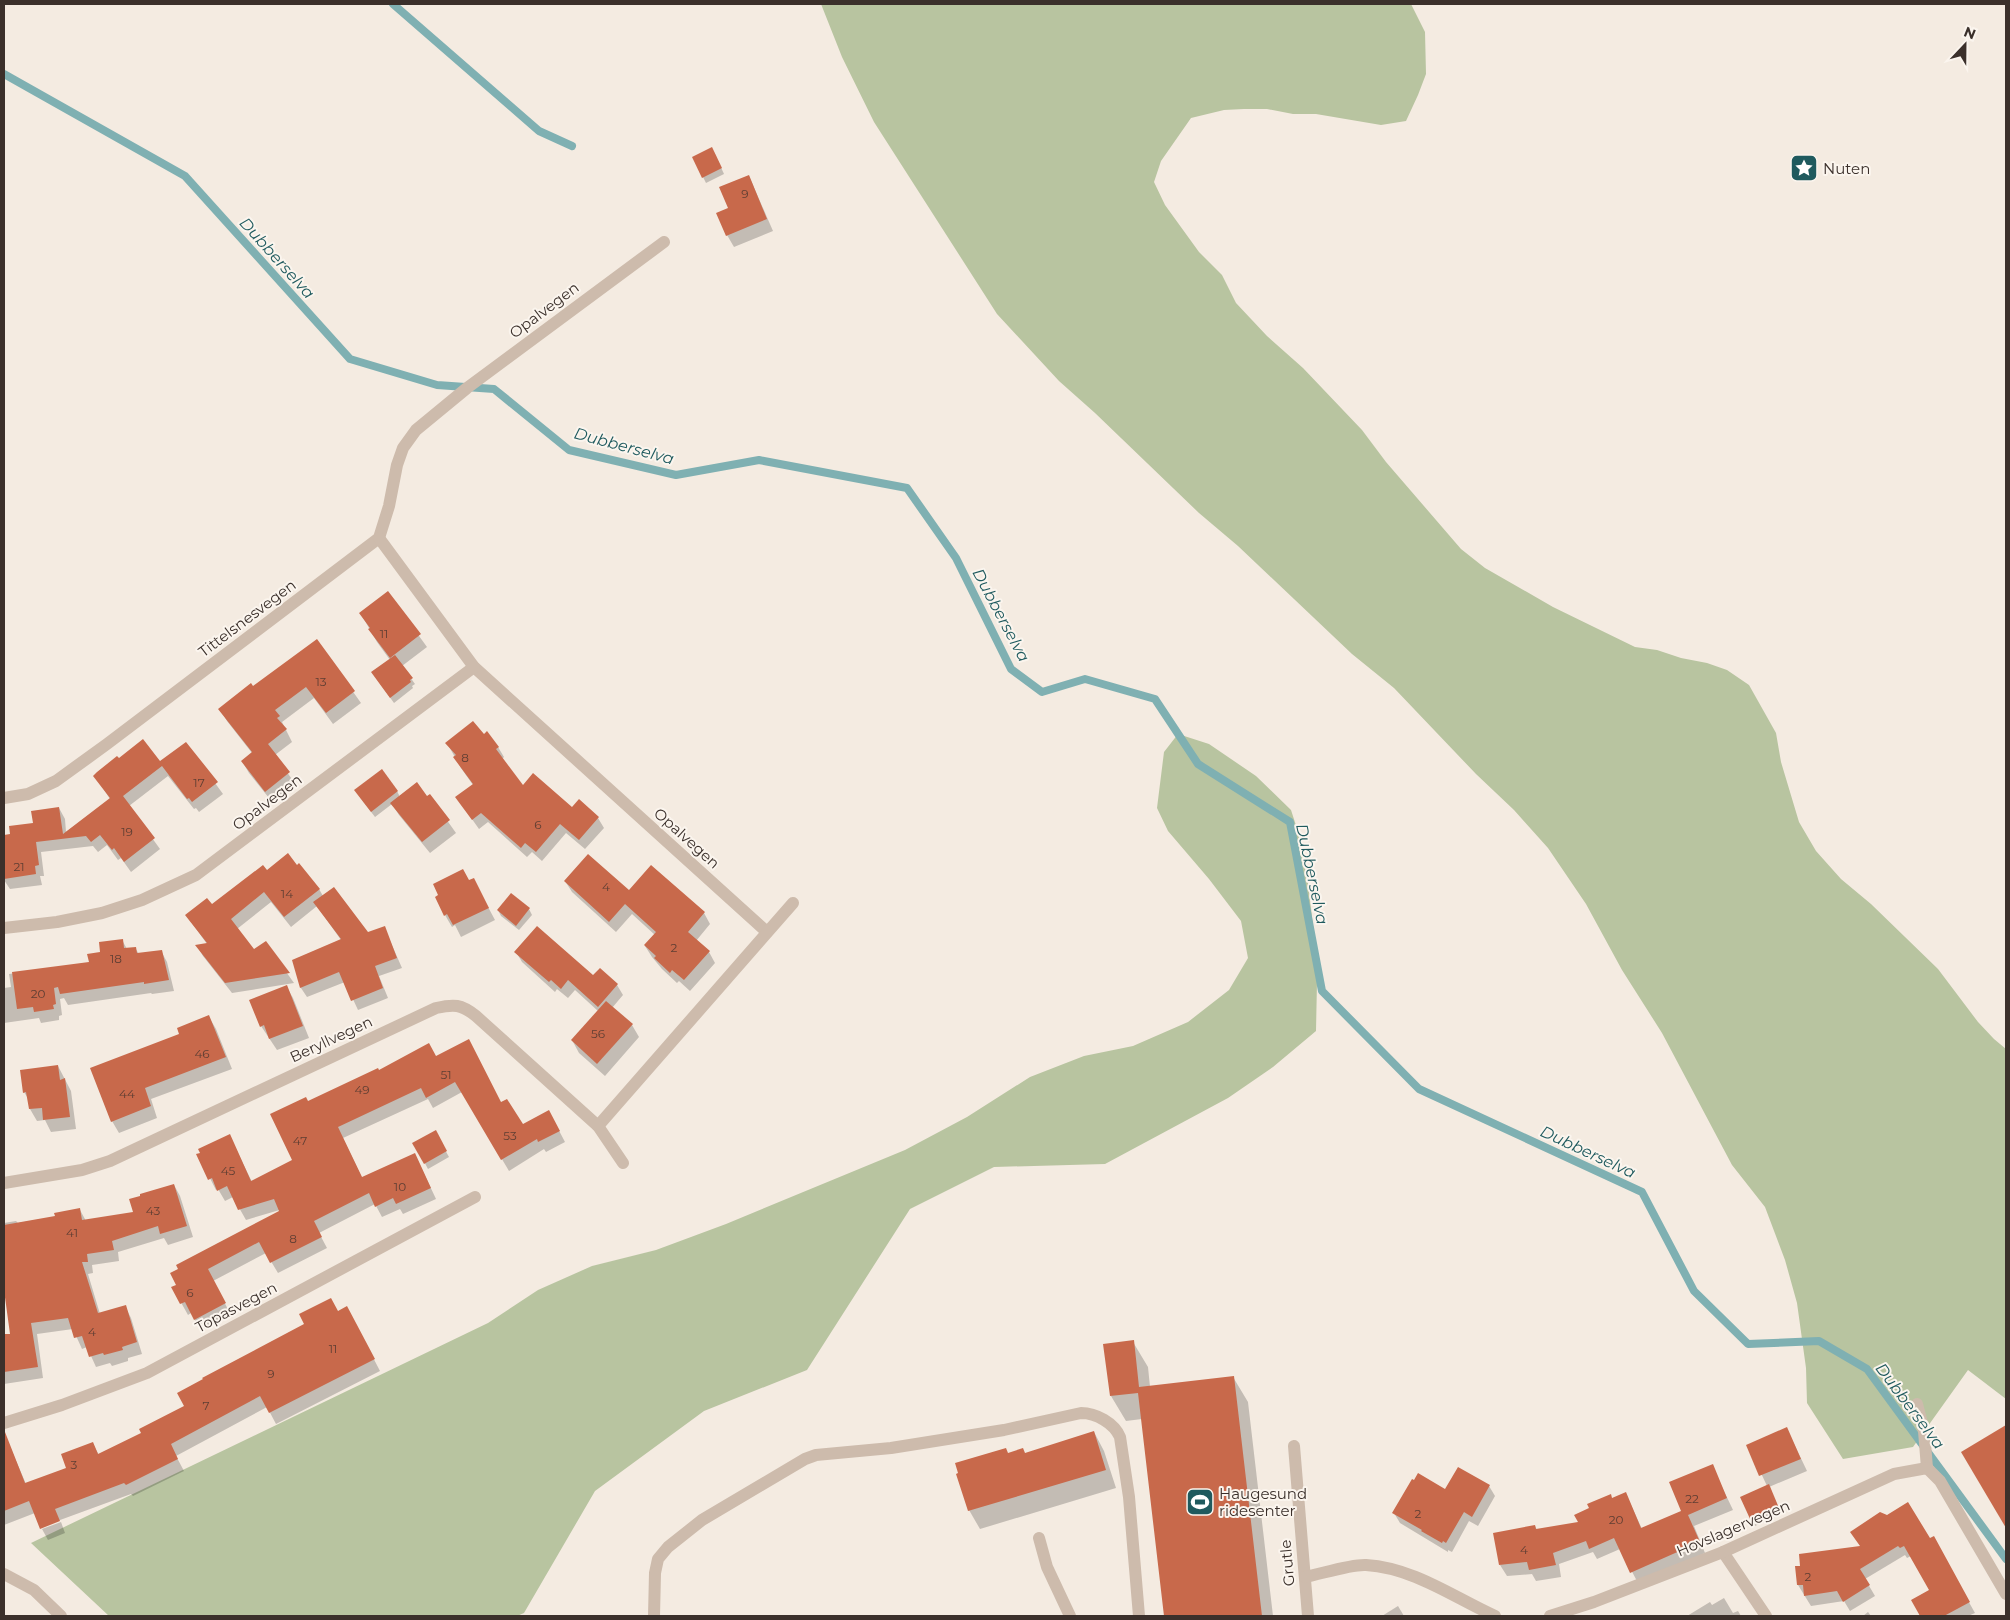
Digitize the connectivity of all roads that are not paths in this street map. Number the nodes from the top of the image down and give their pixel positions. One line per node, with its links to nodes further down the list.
1 (664, 242): 2 (street, Opalvegen)
2 (380, 538): 3 (street, Opalvegen); 4 (street, Tittelsnesvegen)
3 (474, 667): 6 (street, Opalvegen); 7 (street, Opalvegen)
4 (4, 798)
5 (793, 903): 7 (street)
6 (4, 928)
7 (766, 932): 8 (street)
8 (598, 1126): 9 (street, Beryllvegen); 10 (street, Beryllvegen)
9 (623, 1163)
10 (4, 1183)
11 (475, 1197): 13 (street, Topasvegen)
12 (1916, 1404): 15 (street)
13 (4, 1423)
14 (1294, 1446): 19 (street, Grutle)
15 (1927, 1468): 17 (street, Hovslagervegen); 20 (street)
16 (1039, 1538): 23 (street)
17 (1723, 1552): 27 (street, Hovslagervegen); 28 (street)
18 (4, 1574): 21 (street)
19 (1305, 1577): 25 (street, Grutle); 26 (street)
20 (2006, 1594)
21 (62, 1616)
22 (654, 1616): 24 (street)
23 (1070, 1616)
24 (1139, 1616)
25 (1308, 1616)
26 (1495, 1616)
27 (1550, 1616)
28 (1766, 1616)

